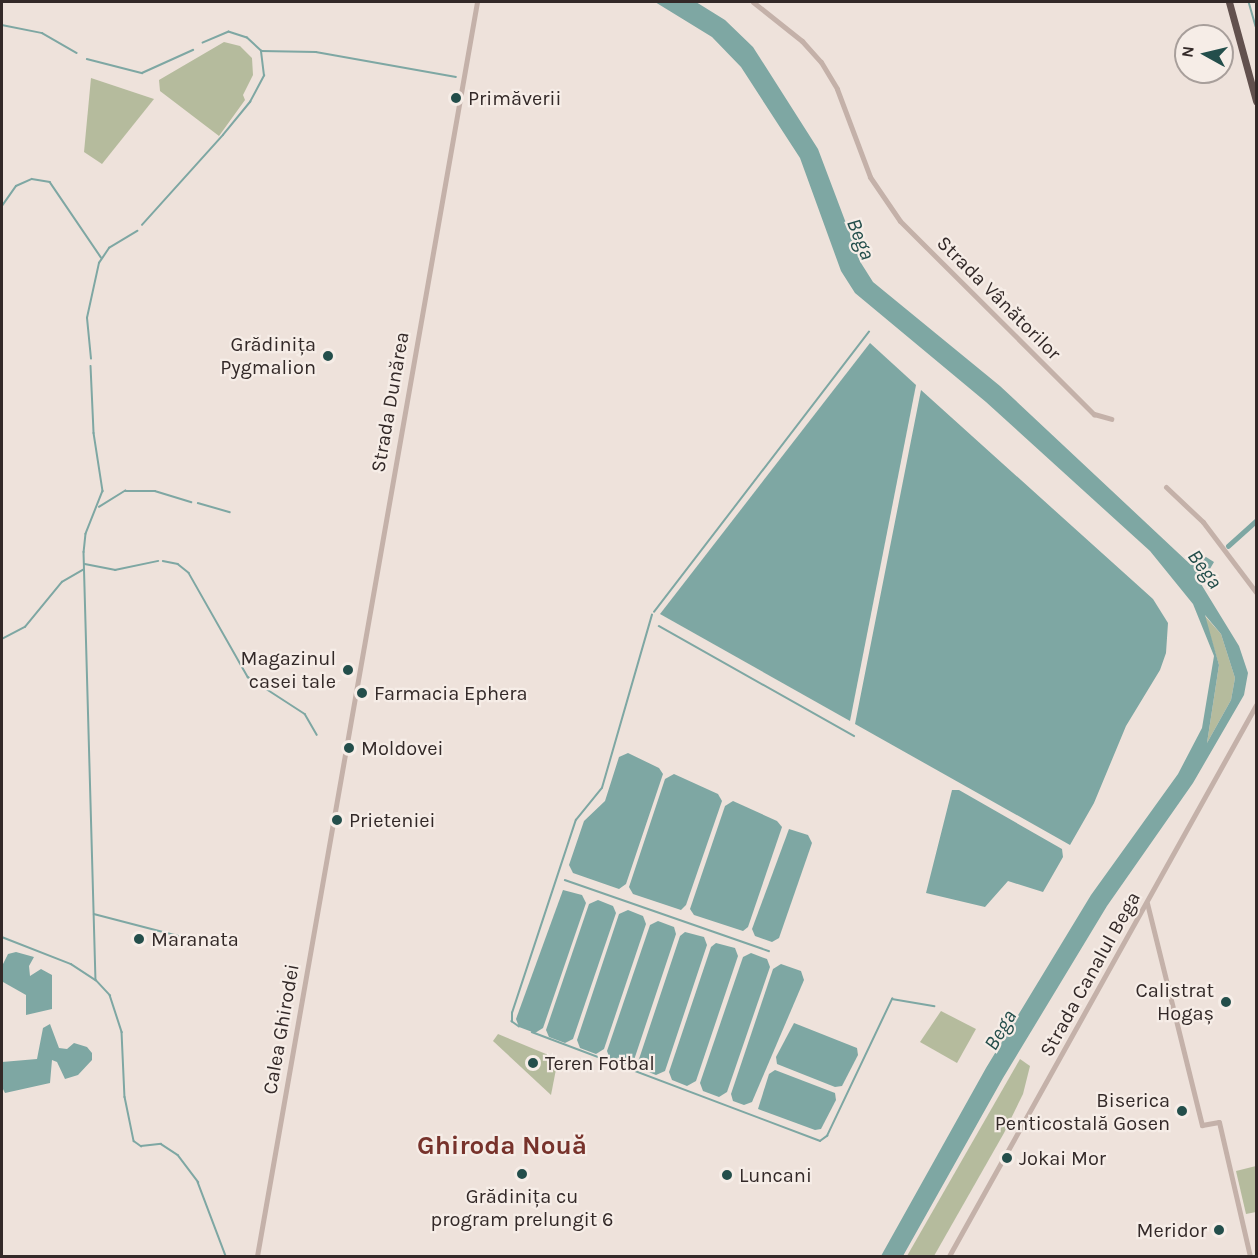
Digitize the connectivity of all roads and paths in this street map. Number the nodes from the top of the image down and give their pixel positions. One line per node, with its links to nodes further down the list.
1 (477, 2): 9 (street, Strada Dunărea)
2 (753, 2): 5 (street, Strada Vânătorilor)
3 (1229, 2): 4 (highway)
4 (1257, 101)
5 (1111, 419)
6 (1166, 487): 7 (street)
7 (1257, 592)
8 (1257, 705): 10 (street, Strada Canalul Bega)
9 (335, 807): 11 (street, Calea Ghirodei)
10 (1147, 903): 12 (street, Strada Canalul Bega); 13 (street)
11 (257, 1257)
12 (949, 1257)
13 (1250, 1257)

